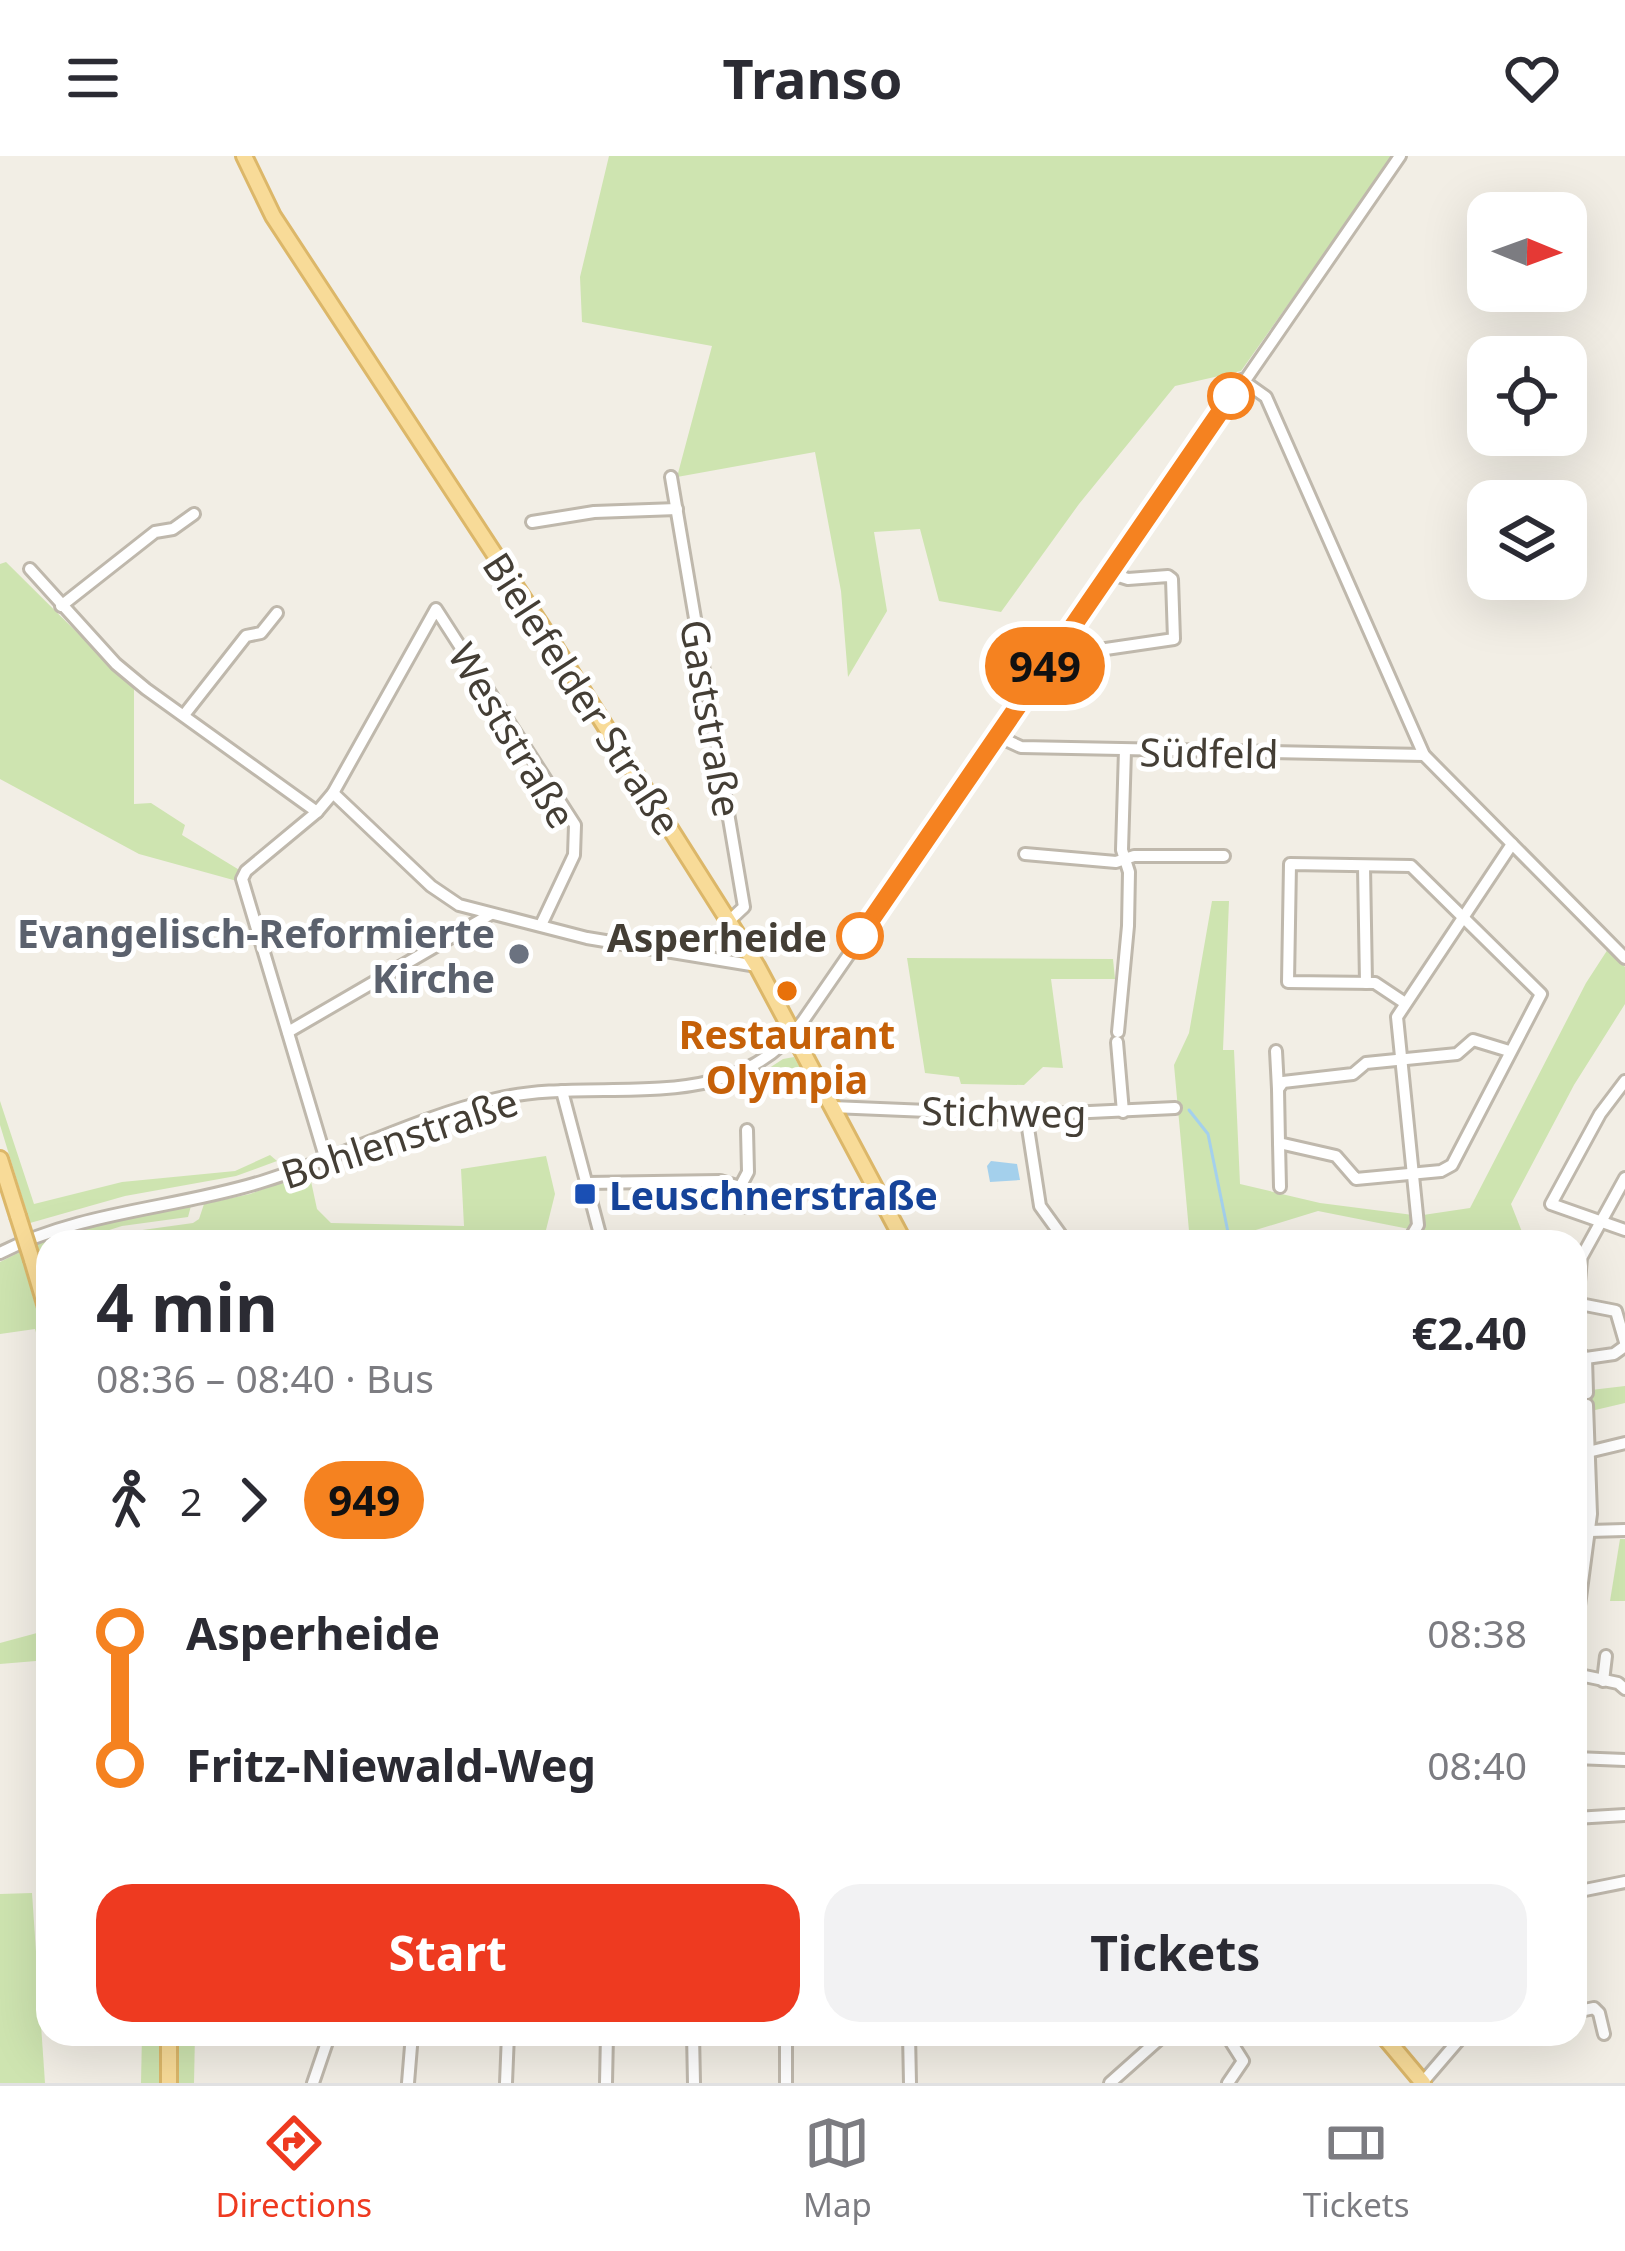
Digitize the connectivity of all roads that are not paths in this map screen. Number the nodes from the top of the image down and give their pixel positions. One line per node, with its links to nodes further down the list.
1 (244, 156): 26 (main road, Bielefelder Straße)
2 (1400, 156): 3 (street)
3 (1242, 380): 9 (street); 16 (street)
4 (671, 477): 5 (street, Gaststraße)
5 (677, 508): 7 (street); 26 (street, Gaststraße)
6 (194, 514): 10 (street)
7 (532, 522)
8 (30, 569): 10 (street)
9 (1109, 573): 12 (street); 12 (street)
10 (61, 606): 13 (street)
11 (277, 613): 13 (street)
12 (1064, 639): 14 (street)
13 (184, 716): 18 (street)
14 (997, 736): 15 (street, Südfeld); 35 (street)
15 (1125, 750): 16 (street, Südfeld); 22 (street)
16 (1424, 755): 19 (street)
17 (333, 793): 18 (street); 24 (street); 27 (street, Weststraße)
18 (317, 812): 34 (street)
19 (1511, 844): 25 (street); 28 (street)
20 (1025, 854): 22 (street)
21 (1224, 856): 22 (street)
22 (1125, 860): 44 (street)
23 (1364, 866): 25 (street); 30 (street); 30 (street)
24 (491, 914): 27 (street); 34 (street)
25 (1463, 916): 31 (street); 32 (street)
26 (729, 921): 29 (main road, Bielefelder Straße)
27 (541, 925): 29 (street)
28 (1625, 958)
29 (757, 966): 35 (main road, Bielefelder Straße)
30 (1366, 983): 32 (street)
31 (1540, 994): 33 (street); 37 (street)
32 (1405, 1003): 38 (street)
33 (1553, 1004)
34 (288, 1032): 48 (street)
35 (792, 1035): 41 (street, Bohlenstraße); 42 (main road, Bielefelder Straße)
36 (1276, 1051): 40 (street)
37 (1510, 1051): 38 (street); 50 (street)
38 (1399, 1058): 40 (street); 50 (street)
39 (1625, 1082): 56 (street)
40 (1278, 1089): 47 (street)
41 (562, 1091): 48 (street, Bohlenstraße); 52 (street)
42 (832, 1107): 45 (street, Stichweg); 59 (main road, Bielefelder Straße)
43 (1175, 1108): 44 (street, Stichweg)
44 (1123, 1112): 45 (street, Stichweg)
45 (1027, 1115): 60 (street)
46 (747, 1130): 53 (street)
47 (1279, 1143): 50 (street); 54 (street)
48 (325, 1155): 57 (street, Bohlenstraße)
49 (0, 1159): 66 (main road, bridge)
50 (1412, 1175): 61 (street)
51 (1625, 1178): 56 (street)
52 (587, 1184): 53 (street); 58 (street)
53 (736, 1186): 55 (street)
54 (1280, 1187)
55 (751, 1207)
56 (1602, 1222): 62 (street); 64 (street)
57 (56, 1230)
58 (599, 1230)
59 (898, 1230)
60 (1057, 1230)
61 (1415, 1230)
62 (1625, 1230)
63 (36, 1238): 65 (street, Bohlenstraße)
64 (1587, 1248)
65 (0, 1253)
66 (36, 1274)
67 (1587, 1305): 68 (street)
68 (1625, 1344): 69 (street)
69 (1587, 1358)
70 (1587, 1399): 72 (street)
71 (1625, 1443): 72 (street)
72 (1588, 1452): 74 (street)
73 (1625, 1530): 74 (street)
74 (1589, 1531): 75 (street)
75 (1587, 1546)
76 (1606, 1656): 78 (street)
77 (1587, 1679): 78 (street)
78 (1604, 1681): 79 (street)
79 (1625, 1690)
80 (1587, 1758): 81 (street)
81 (1625, 1760)
82 (1625, 1815): 83 (street)
83 (1587, 1817)
84 (1625, 1882): 85 (street)
85 (1587, 1890)
86 (1587, 2009): 87 (street)
87 (1604, 2034)
88 (170, 2046): 100 (main road)
89 (326, 2046): 101 (street)
90 (411, 2046): 102 (street)
91 (508, 2046): 103 (street)
92 (607, 2046): 104 (street)
93 (693, 2046): 105 (street)
94 (786, 2046): 106 (street)
95 (909, 2046): 107 (street)
96 (1152, 2046): 108 (street)
97 (1234, 2046): 109 (street)
98 (1392, 2046): 110 (main road)
99 (1454, 2046): 110 (street)
100 (169, 2083)
101 (314, 2083)
102 (408, 2083)
103 (506, 2083)
104 (606, 2083)
105 (694, 2083)
106 (786, 2083)
107 (910, 2083)
108 (1110, 2083)
109 (1228, 2083)
110 (1422, 2083)

